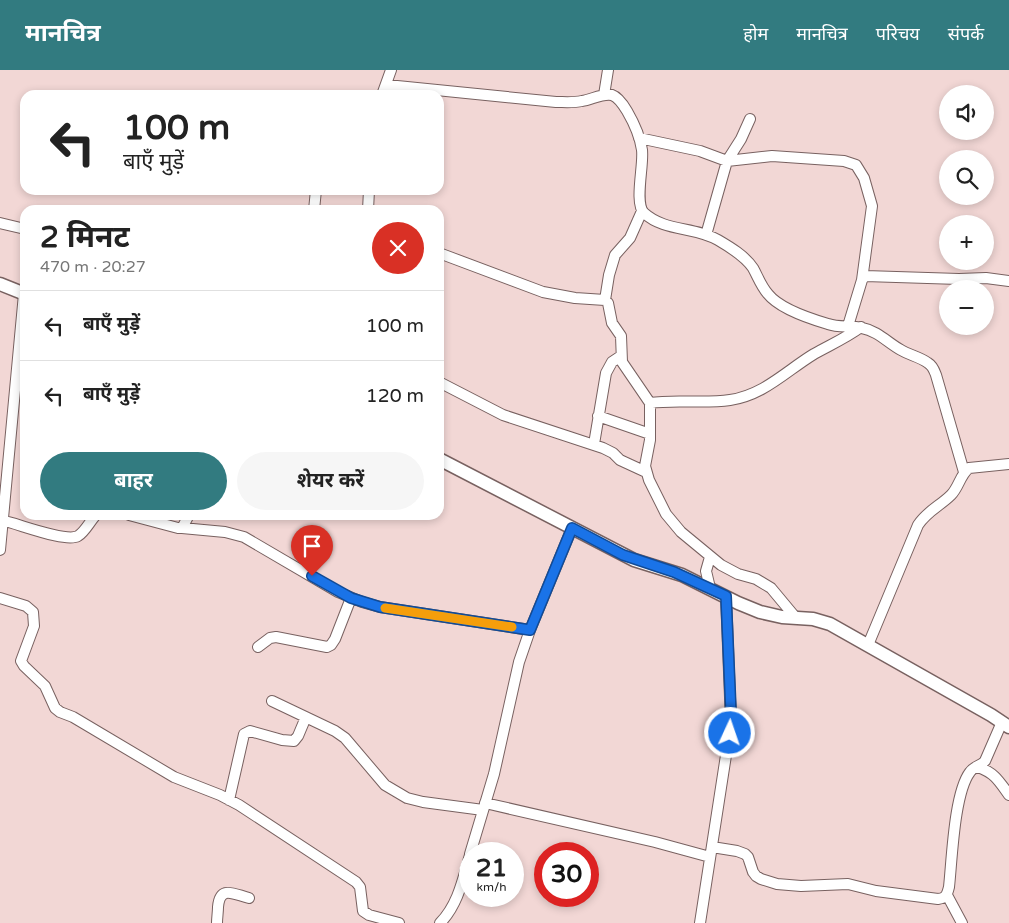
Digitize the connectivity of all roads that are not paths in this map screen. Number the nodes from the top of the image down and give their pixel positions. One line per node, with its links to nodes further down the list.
1 (391, 70): 3 (street)
2 (608, 70): 7 (street)
3 (387, 85): 4 (street); 5 (street)
4 (384, 90)
5 (437, 90)
6 (444, 91): 7 (street)
7 (604, 95): 9 (street)
8 (750, 119): 10 (street)
9 (639, 138): 10 (street); 11 (street)
10 (727, 160): 14 (street); 16 (street)
11 (642, 211): 14 (street); 20 (street)
12 (0, 223): 13 (street)
13 (20, 228)
14 (706, 235): 21 (street)
15 (444, 255): 20 (street)
16 (862, 280): 17 (street); 21 (street)
17 (1009, 280)
18 (0, 284): 19 (street)
19 (20, 292)
20 (605, 300): 24 (street)
21 (848, 326): 22 (street)
22 (861, 327): 26 (street); 33 (street)
23 (20, 333): 34 (street)
24 (621, 356): 26 (street); 27 (street)
25 (444, 384): 29 (street)
26 (650, 403): 28 (street)
27 (598, 416): 28 (street); 29 (street)
28 (650, 434): 32 (street)
29 (594, 444): 32 (street)
30 (444, 462): 39 (street)
31 (1009, 464): 33 (street)
32 (646, 472): 41 (street)
33 (964, 472): 48 (street)
34 (1, 520): 35 (street); 40 (street)
35 (92, 520)
36 (148, 520): 38 (street)
37 (186, 520): 38 (street)
38 (182, 528): 45 (street)
39 (572, 528): 42 (street); 47 (street)
40 (0, 550)
41 (710, 557): 42 (street); 46 (street)
42 (710, 588): 43 (street)
43 (726, 596): 46 (street); 58 (street)
44 (0, 598): 55 (street)
45 (351, 598): 47 (street); 49 (street)
46 (796, 618): 48 (street)
47 (530, 630): 56 (street)
48 (868, 645): 52 (street)
49 (258, 647)
50 (272, 701): 51 (street)
51 (306, 717): 55 (street); 56 (street)
52 (1006, 725): 53 (street)
53 (978, 766): 54 (street); 60 (street)
54 (1009, 795)
55 (229, 800): 63 (street)
56 (484, 806): 57 (street); 58 (street)
57 (474, 842)
58 (711, 852): 60 (street); 65 (street)
59 (459, 890): 64 (street)
60 (947, 895): 66 (street)
61 (249, 898): 62 (street)
62 (218, 923)
63 (399, 923)
64 (440, 923)
65 (700, 923)
66 (962, 923)

